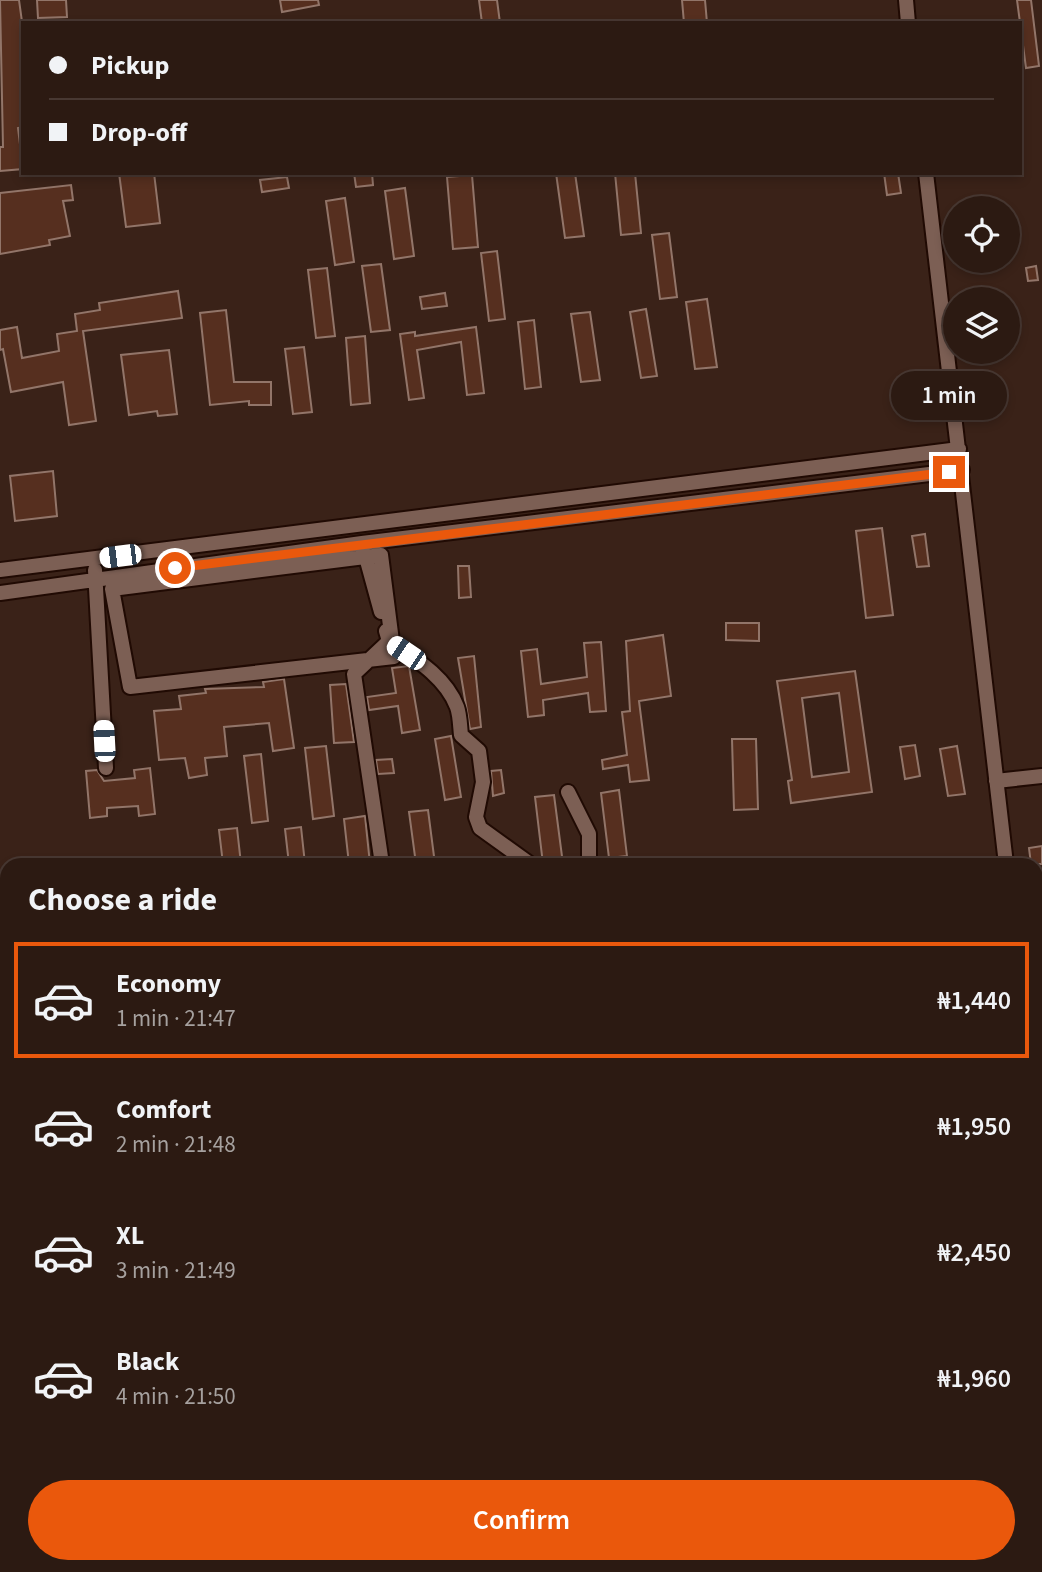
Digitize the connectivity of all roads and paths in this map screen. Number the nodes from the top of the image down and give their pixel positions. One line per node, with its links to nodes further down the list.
1 (906, 0): 2 (street)
2 (908, 21)
3 (926, 175): 4 (street)
4 (959, 449): 5 (street); 7 (street)
5 (961, 470): 6 (street); 15 (street)
6 (362, 543): 9 (street); 12 (street)
7 (94, 559): 8 (street); 9 (street)
8 (0, 570)
9 (95, 578): 11 (street); 13 (street)
10 (112, 589): 10 (street)
11 (0, 593)
12 (389, 641): 17 (street); 18 (street)
13 (106, 768)
14 (1042, 776): 15 (street)
15 (996, 781): 20 (street)
16 (568, 792): 19 (street)
17 (381, 858)
18 (522, 858)
19 (589, 858)
20 (1005, 858)

